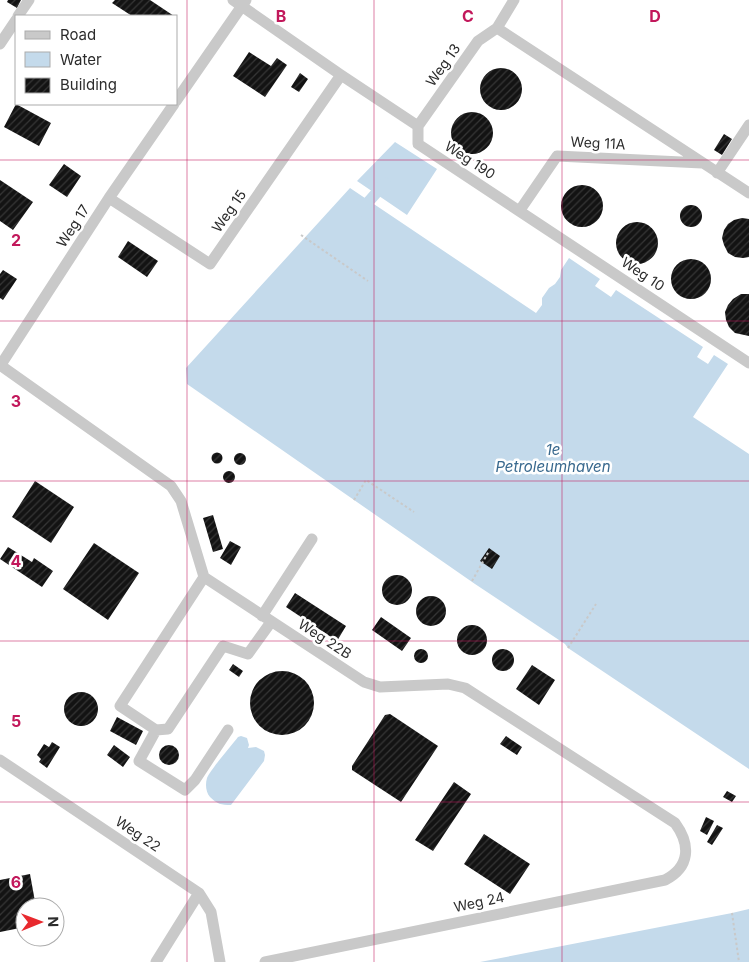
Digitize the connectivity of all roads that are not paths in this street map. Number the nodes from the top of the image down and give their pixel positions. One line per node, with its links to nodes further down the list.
1 (29, 0): 4 (lane)
2 (514, 0): 6 (lane, Weg 13)
3 (240, 2): 8 (lane); 9 (lane, Weg 17)
4 (19, 15)
5 (15, 22): 7 (lane)
6 (496, 28): 12 (lane, Weg 13); 13 (lane)
7 (0, 44)
8 (341, 75): 12 (lane); 16 (lane, Weg 15)
9 (178, 97)
10 (173, 105): 16 (lane, Weg 17)
11 (749, 125): 14 (lane)
12 (418, 126): 17 (lane, Weg 190)
13 (703, 163): 14 (lane); 17 (lane, Weg 11A)
14 (717, 173): 15 (lane)
15 (749, 193)
16 (109, 198): 19 (lane, Weg 17)
17 (520, 210): 18 (lane, Weg 10)
18 (749, 363)
19 (0, 366): 21 (lane)
20 (312, 539): 22 (lane)
21 (204, 577): 22 (lane, Weg 22B); 23 (lane)
22 (266, 619): 23 (lane); 26 (lane, Weg 22B)
23 (156, 730): 24 (lane)
24 (228, 730)
25 (0, 760): 27 (lane, Weg 22)
26 (686, 853): 30 (lane, Weg 24)
27 (199, 893): 28 (lane); 29 (lane, Weg 22)
28 (156, 962)
29 (220, 962)
30 (265, 962)

